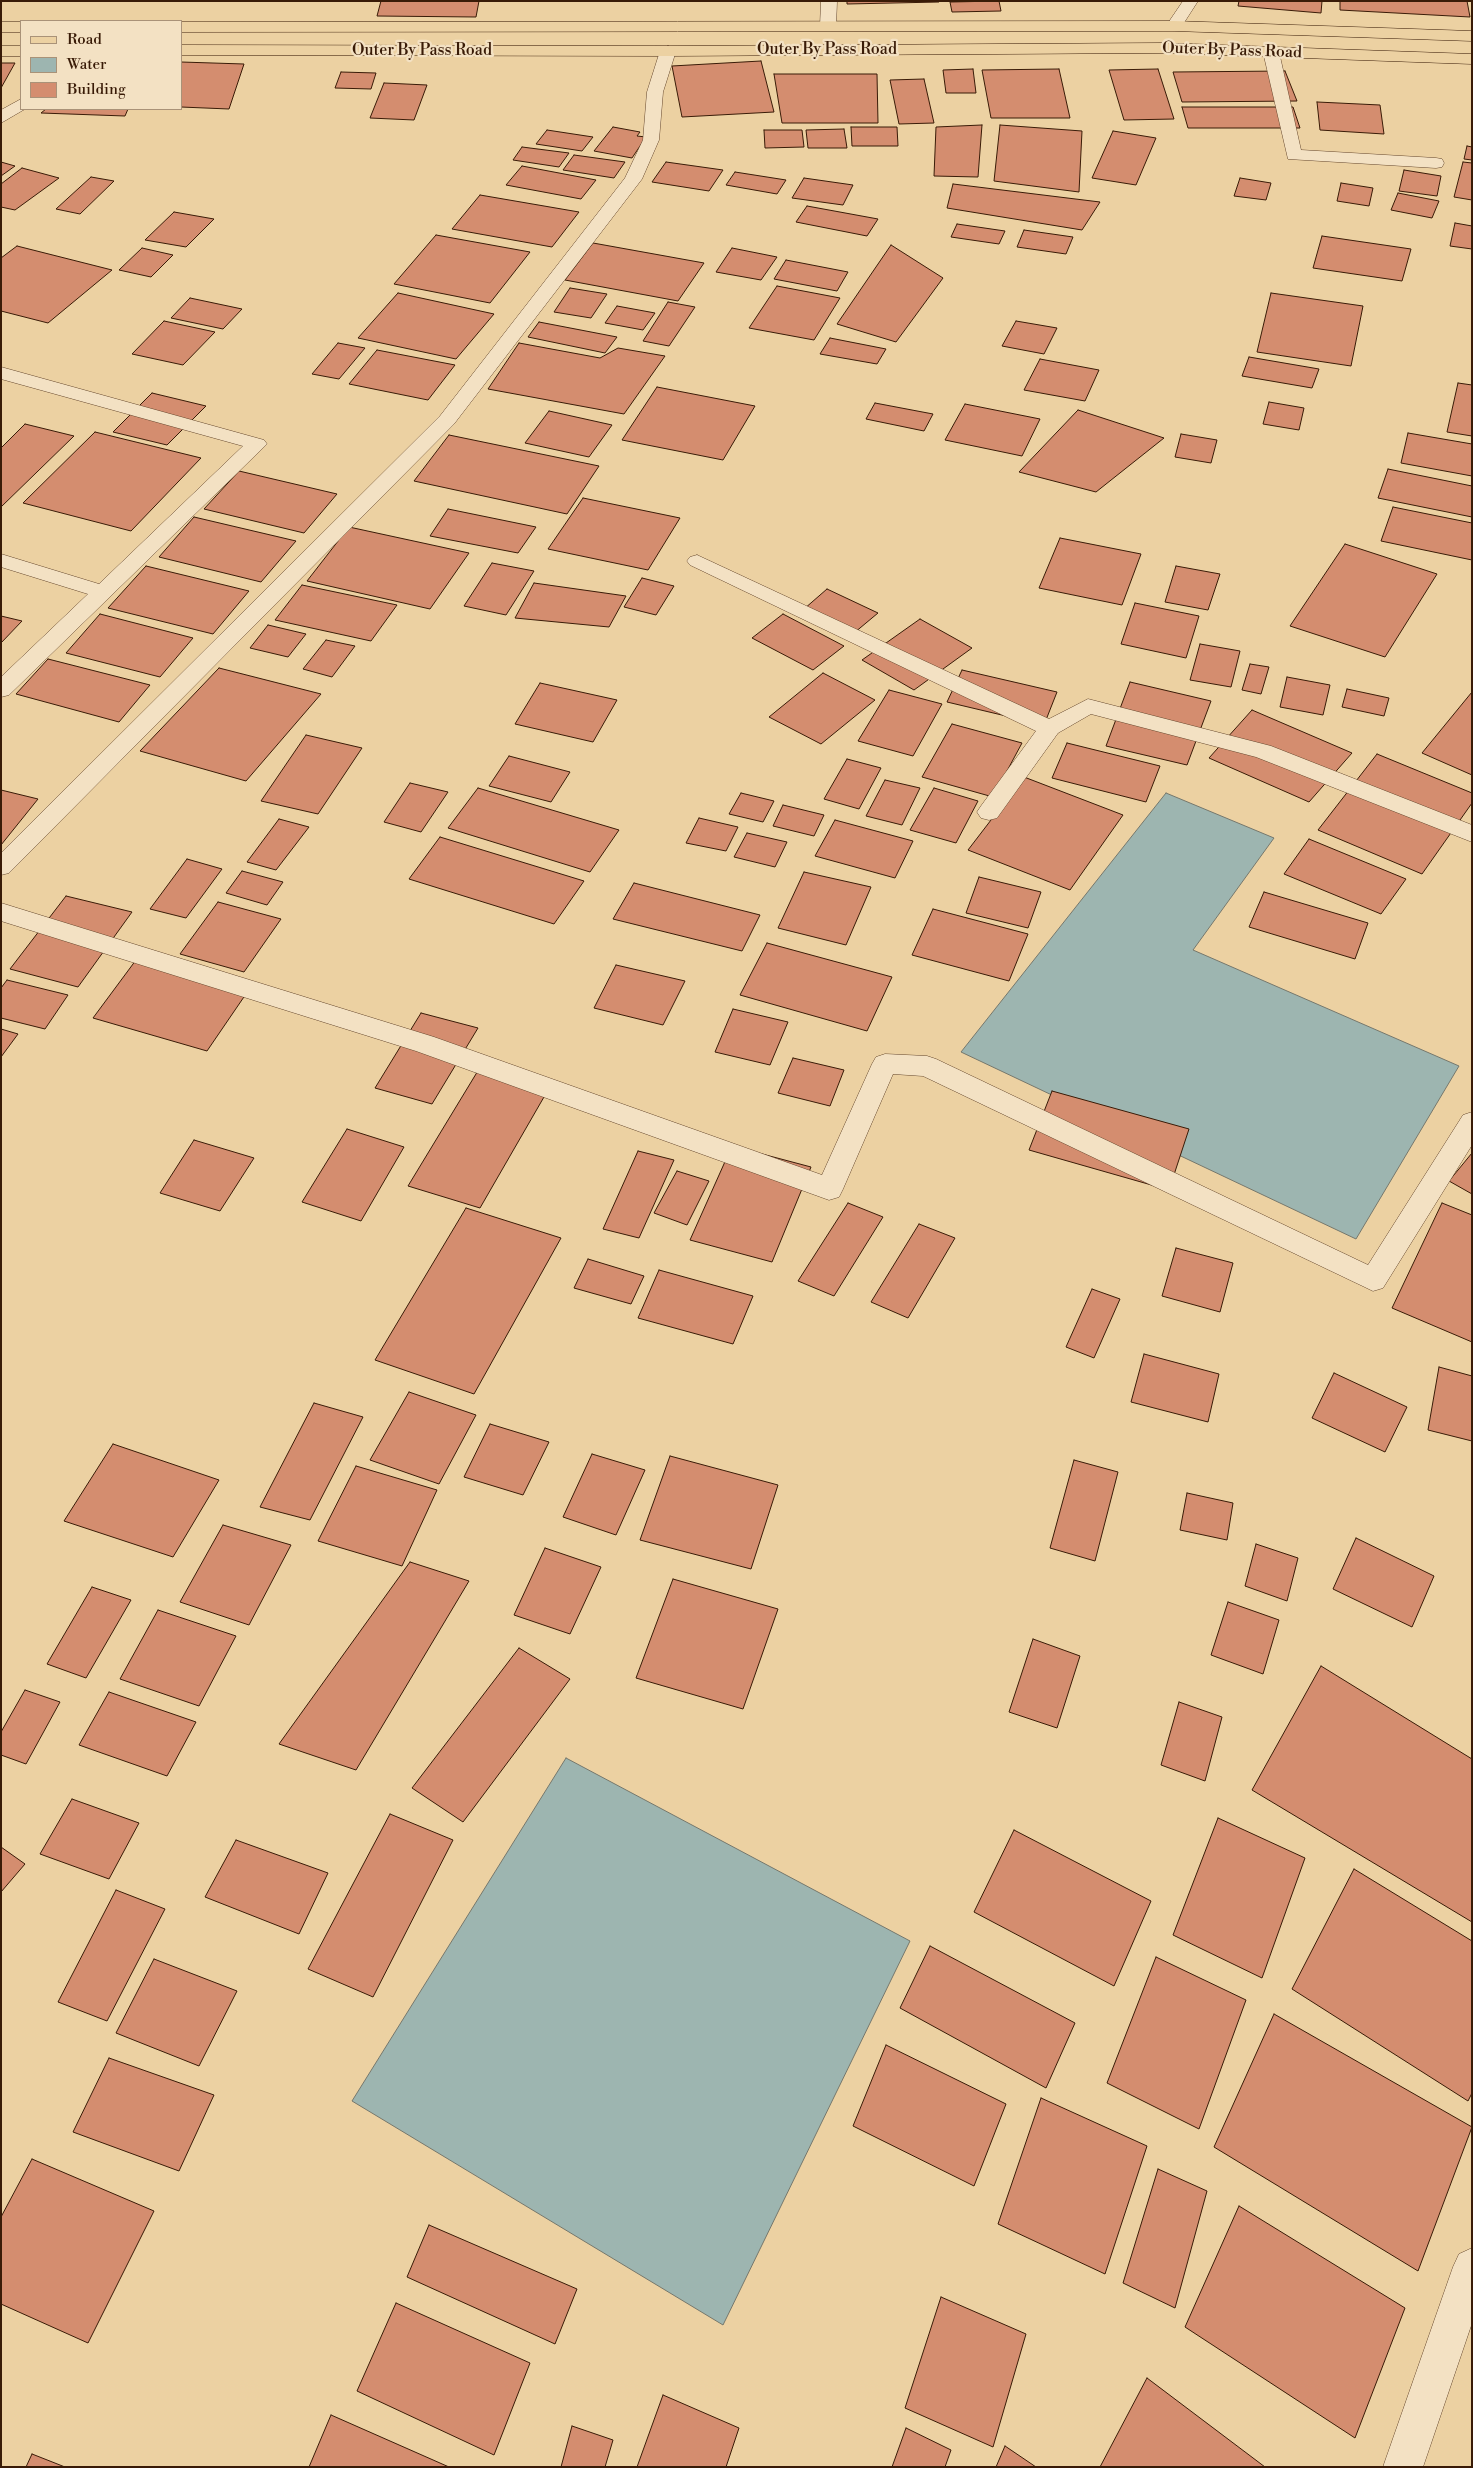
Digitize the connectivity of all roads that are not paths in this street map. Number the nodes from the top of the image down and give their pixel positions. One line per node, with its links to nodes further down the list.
1 (829, 1): 3 (street)
2 (1192, 1): 4 (street)
3 (828, 26): 4 (main road, Outer By Pass Road); 7 (main road, Outer By Pass Road)
4 (1174, 26): 8 (main road, Outer By Pass Road)
5 (1, 27): 6 (main road)
6 (20, 27)
7 (182, 27)
8 (1472, 36)
9 (182, 50): 12 (main road, Outer By Pass Road)
10 (1, 51): 11 (main road)
11 (20, 51)
12 (668, 51): 13 (main road, Outer By Pass Road); 26 (street)
13 (1271, 52): 14 (main road, Outer By Pass Road); 17 (street)
14 (1472, 59)
15 (20, 105): 16 (street)
16 (1, 118)
17 (1436, 163)
18 (1, 373): 21 (street)
19 (1, 560): 21 (street)
20 (697, 560): 23 (street)
21 (104, 592): 22 (street)
22 (1, 690)
23 (1050, 728): 24 (street); 25 (street)
24 (989, 812)
25 (1472, 834)
26 (1, 867)
27 (1, 912): 28 (street)
28 (1472, 1122)
29 (1472, 2266): 30 (street)
30 (1403, 2467)

